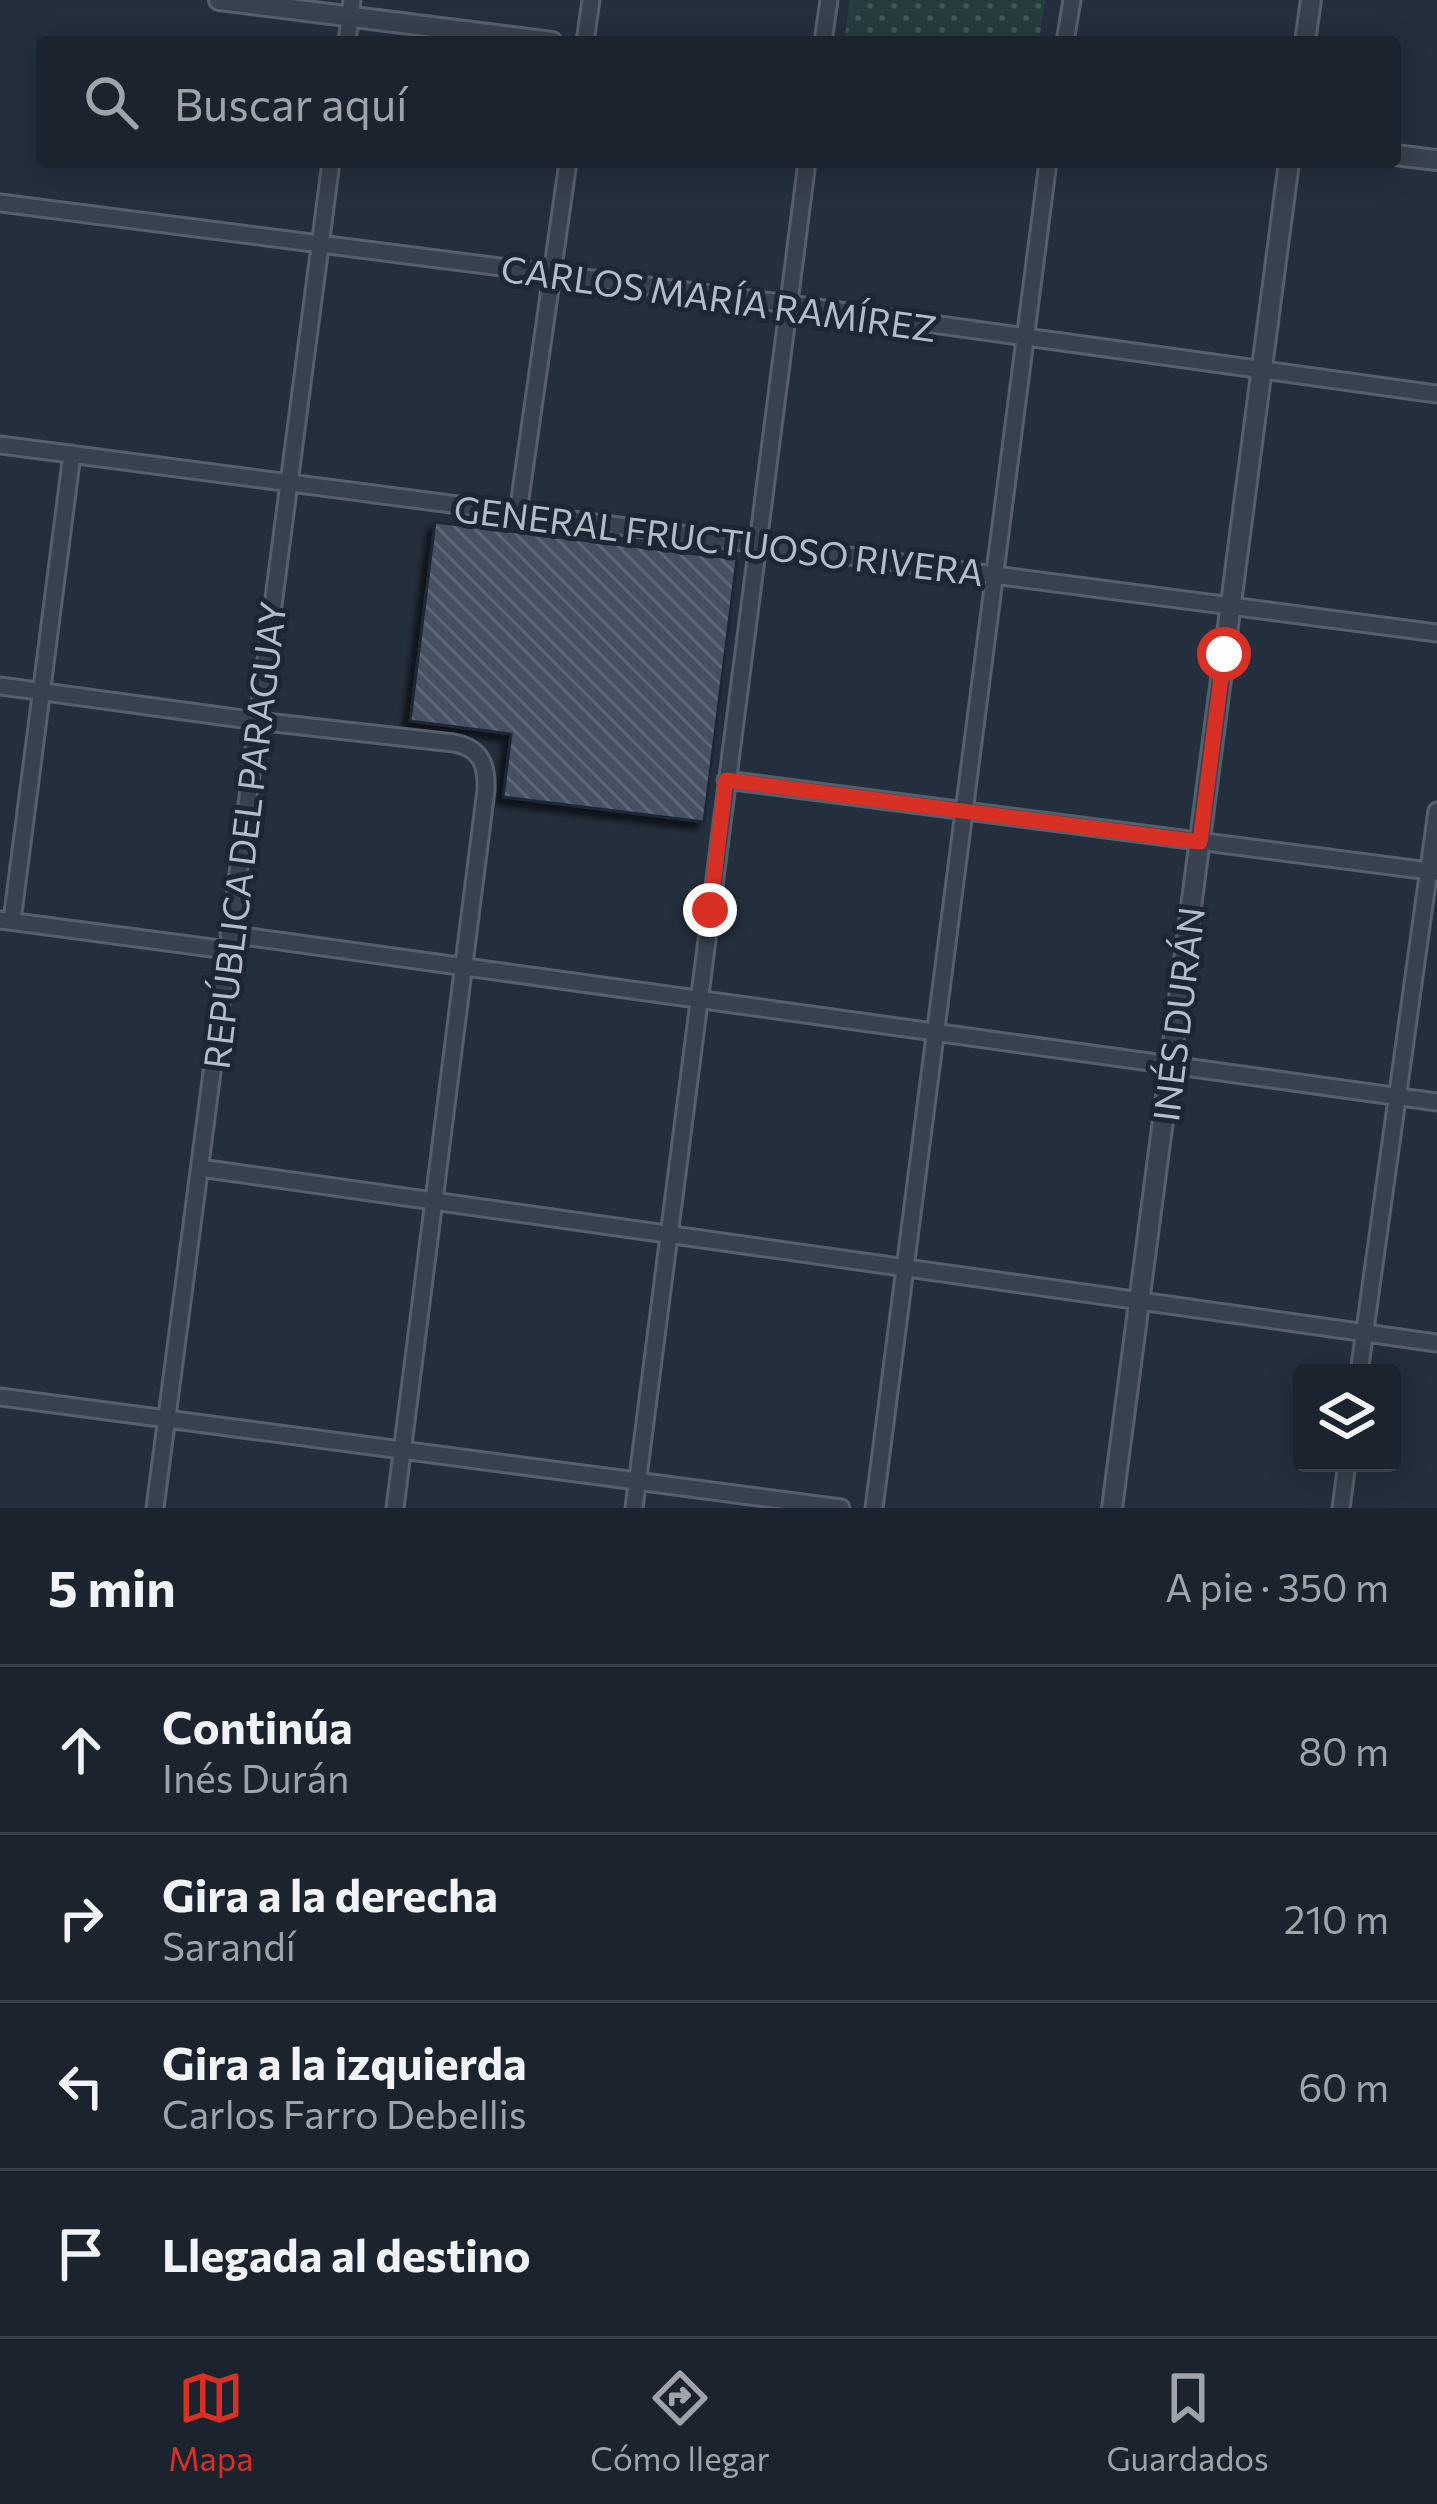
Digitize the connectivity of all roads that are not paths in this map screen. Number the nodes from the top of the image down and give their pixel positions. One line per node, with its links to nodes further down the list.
1 (218, 0): 6 (street)
2 (591, 0): 8 (street)
3 (829, 0): 9 (street)
4 (1072, 0): 10 (street)
5 (1311, 0): 11 (street)
6 (351, 7): 7 (street)
7 (518, 36)
8 (586, 36)
9 (825, 36)
10 (1066, 36)
11 (1306, 36)
12 (1401, 156): 13 (street)
13 (1437, 160)
14 (330, 168): 20 (street, REPÚBLICA DEL PARAGUAY)
15 (567, 168): 21 (street)
16 (806, 168): 22 (street)
17 (1047, 168): 23 (street)
18 (1288, 168): 24 (street, INÉS DURÁN)
19 (0, 203): 20 (street, CARLOS MARÍA RAMÍREZ)
20 (321, 245): 21 (street, CARLOS MARÍA RAMÍREZ); 28 (street, REPÚBLICA DEL PARAGUAY)
21 (553, 273): 22 (street, CARLOS MARÍA RAMÍREZ); 29 (street)
22 (788, 304): 23 (street, CARLOS MARÍA RAMÍREZ); 30 (street)
23 (1024, 339): 24 (street, CARLOS MARÍA RAMÍREZ); 31 (street)
24 (1262, 370): 25 (street, CARLOS MARÍA RAMÍREZ); 32 (street, INÉS DURÁN)
25 (1437, 394)
26 (0, 445): 27 (street, GENERAL FRUCTUOSO RIVERA)
27 (72, 454): 28 (street, GENERAL FRUCTUOSO RIVERA); 35 (street)
28 (290, 482): 29 (street, GENERAL FRUCTUOSO RIVERA); 36 (street, REPÚBLICA DEL PARAGUAY)
29 (518, 512): 30 (street, GENERAL FRUCTUOSO RIVERA)
30 (757, 544): 31 (street, GENERAL FRUCTUOSO RIVERA); 37 (street)
31 (993, 575): 32 (street, GENERAL FRUCTUOSO RIVERA); 38 (street)
32 (1230, 607): 33 (street, GENERAL FRUCTUOSO RIVERA); 40 (street, INÉS DURÁN)
33 (1437, 633)
34 (0, 686): 35 (street)
35 (41, 691): 36 (street); 42 (street)
36 (257, 721): 43 (street, REPÚBLICA DEL PARAGUAY); 44 (street)
37 (726, 780): 38 (street); 45 (street)
38 (962, 811): 40 (street); 46 (street)
39 (1437, 811): 41 (street)
40 (1200, 842): 41 (street); 47 (street, INÉS DURÁN)
41 (1433, 872): 48 (street)
42 (6, 921): 43 (street)
43 (228, 942): 44 (street); 50 (street, REPÚBLICA DEL PARAGUAY)
44 (464, 965): 45 (street); 51 (street)
45 (700, 997): 46 (street); 52 (street)
46 (934, 1031): 47 (street); 53 (street)
47 (1171, 1065): 48 (street); 54 (street, INÉS DURÁN)
48 (1397, 1096): 49 (street); 55 (street)
49 (1437, 1102)
50 (200, 1168): 51 (street); 59 (street, REPÚBLICA DEL PARAGUAY)
51 (434, 1198): 52 (street); 60 (street)
52 (670, 1232): 53 (street); 62 (street)
53 (906, 1267): 54 (street); 67 (street)
54 (1140, 1300): 55 (street); 68 (street, INÉS DURÁN)
55 (1364, 1333): 56 (street); 57 (street)
56 (1437, 1343)
57 (1360, 1364)
58 (0, 1397): 59 (street)
59 (167, 1419): 60 (street); 63 (street, REPÚBLICA DEL PARAGUAY)
60 (404, 1449): 62 (street); 64 (street)
61 (1346, 1472): 69 (street)
62 (638, 1480): 65 (street); 66 (street)
63 (155, 1508)
64 (395, 1508)
65 (634, 1508)
66 (841, 1508)
67 (874, 1508)
68 (1112, 1508)
69 (1341, 1508)

